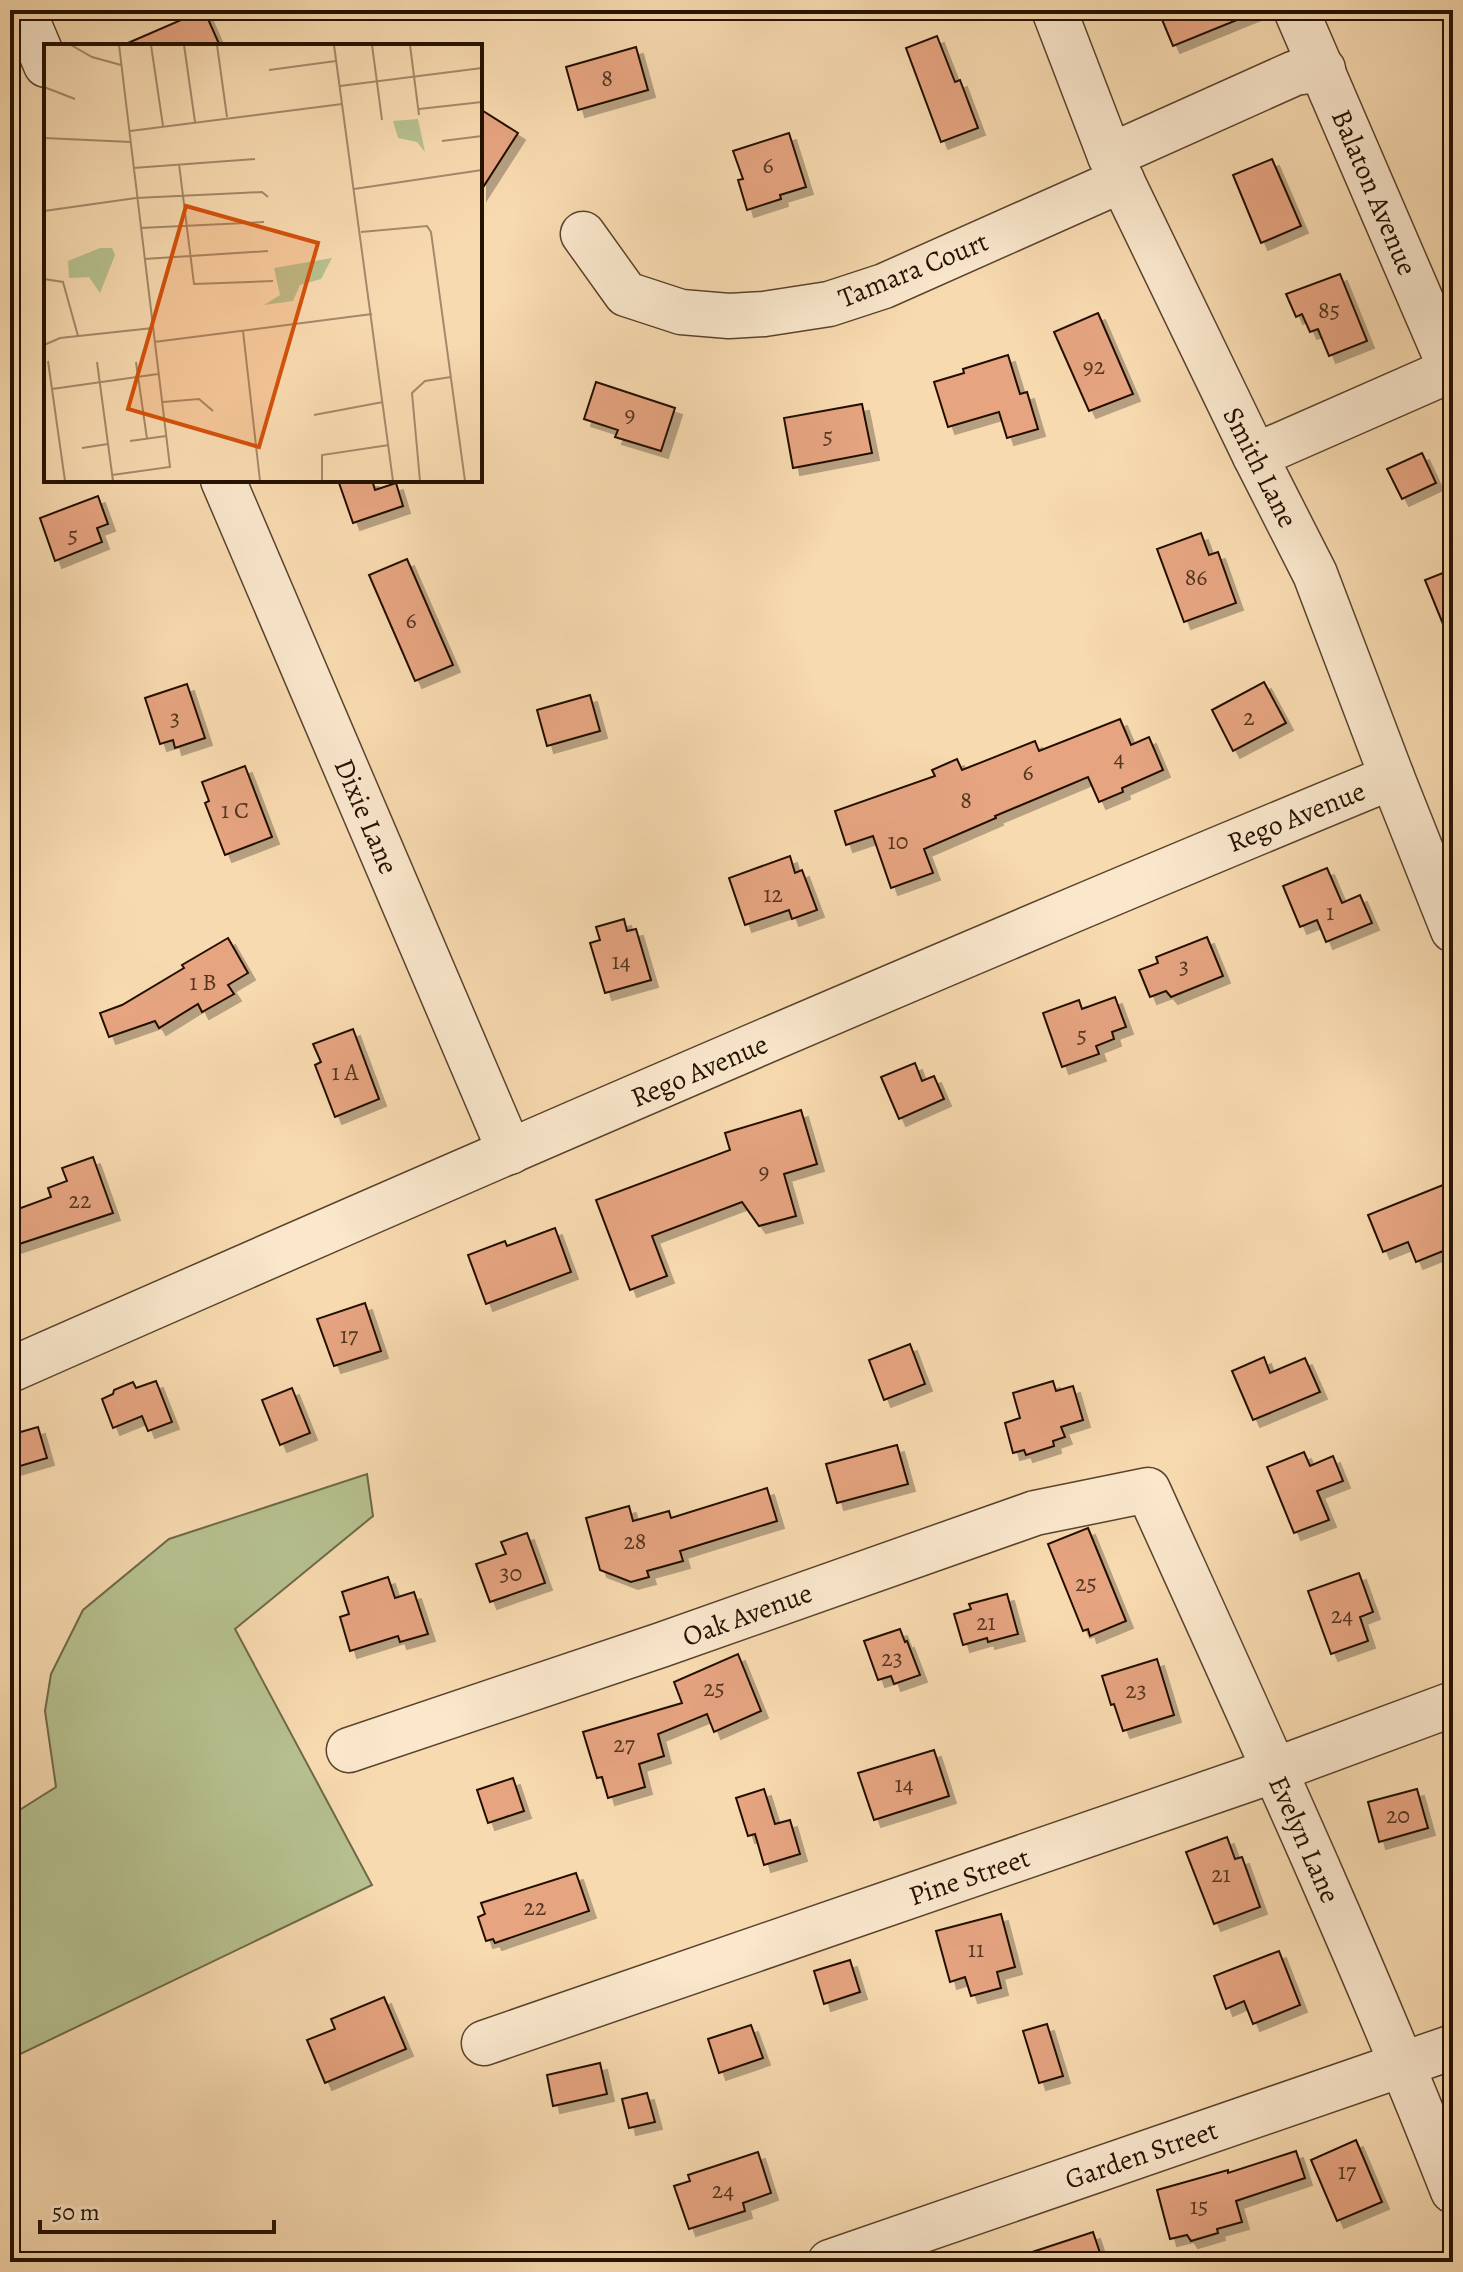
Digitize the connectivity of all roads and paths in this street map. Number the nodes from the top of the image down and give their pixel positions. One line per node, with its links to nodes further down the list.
1 (23, 10): 4 (street)
2 (1054, 10): 6 (street, Smith Lane)
3 (1296, 10): 5 (street, Balaton Avenue)
4 (44, 60)
5 (1323, 69): 6 (street, Tamara Court); 8 (street, Balaton Avenue)
6 (1116, 168): 7 (street, Tamara Court); 9 (street, Smith Lane)
7 (583, 234)
8 (1452, 371): 9 (street)
9 (1255, 456): 11 (street, Smith Lane)
10 (224, 482): 13 (street, Dixie Lane)
11 (1392, 777): 12 (street, Smith Lane); 13 (street, Rego Avenue)
12 (1450, 914)
13 (510, 1152): 14 (street, Rego Avenue)
14 (10, 1370)
15 (1148, 1490): 17 (street, Oak Avenue); 18 (street, Evelyn Lane)
16 (1453, 1704): 18 (street, Pine Street)
17 (349, 1750)
18 (1275, 1770): 19 (street, Pine Street); 21 (street, Evelyn Lane)
19 (484, 2043)
20 (1453, 2047): 21 (street, Garden Street)
21 (1403, 2064): 22 (street, Evelyn Lane); 23 (street, Garden Street)
22 (1453, 2191)
23 (830, 2262)

